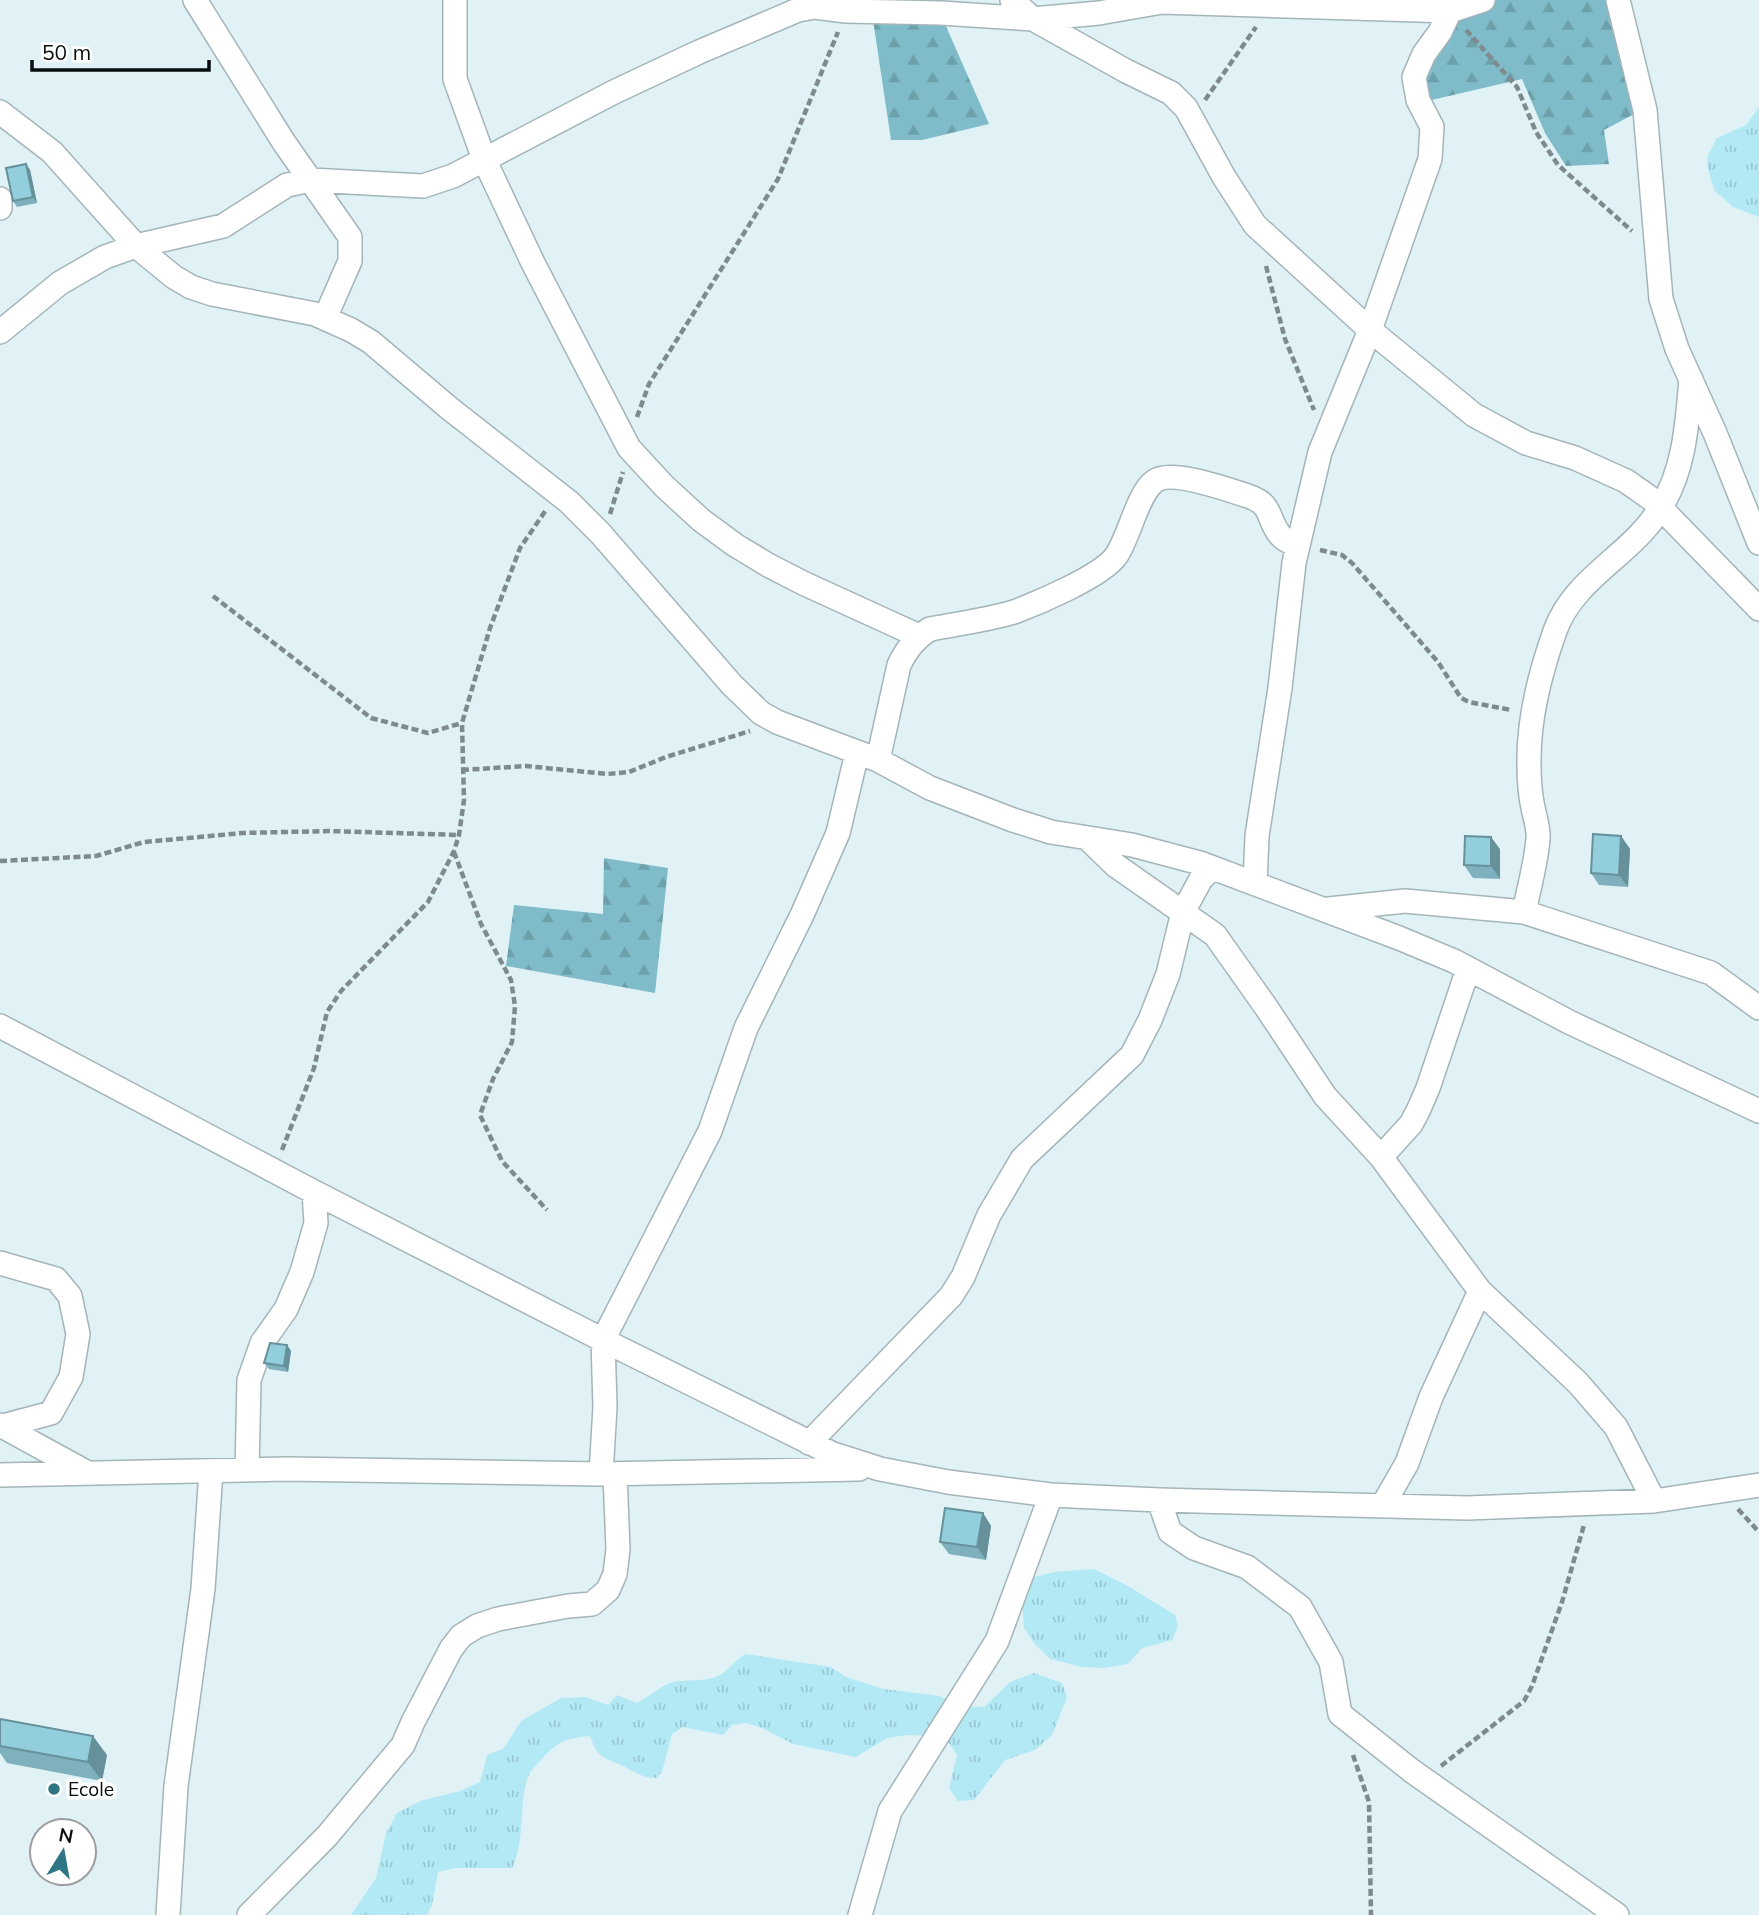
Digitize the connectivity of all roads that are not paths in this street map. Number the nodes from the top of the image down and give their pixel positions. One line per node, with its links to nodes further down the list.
1 (195, 0): 11 (street)
2 (455, 0): 10 (street)
3 (1012, 0): 8 (street)
4 (1483, 0): 7 (street)
5 (1618, 0): 18 (street)
6 (849, 6): 8 (street); 10 (street)
7 (1450, 11): 8 (street); 16 (street)
8 (1033, 19): 16 (street)
9 (0, 112): 14 (street)
10 (484, 159): 11 (street); 23 (street)
11 (310, 180): 14 (street); 15 (street)
12 (0, 199): 13 (street)
13 (0, 208)
14 (136, 246): 15 (street); 17 (street)
15 (325, 318): 24 (street)
16 (1370, 330): 19 (street); 21 (street)
17 (0, 332)
18 (1691, 379): 19 (street); 20 (street)
19 (1662, 507): 22 (street); 30 (street)
20 (1759, 543)
21 (1298, 546): 23 (street); 27 (street)
22 (1759, 609)
23 (919, 636): 24 (street)
24 (868, 756): 25 (street); 39 (street)
25 (1087, 838): 26 (street); 29 (street)
26 (1212, 868): 27 (street); 29 (street)
27 (1255, 884): 28 (street)
28 (1323, 910): 30 (street); 31 (street)
29 (1183, 912): 35 (street); 41 (street)
30 (1524, 912): 32 (street)
31 (1468, 969): 34 (street); 35 (street)
32 (1759, 1008)
33 (0, 1026): 36 (street)
34 (1759, 1111)
35 (1381, 1157): 38 (street)
36 (314, 1192): 39 (street); 43 (street)
37 (0, 1264): 40 (street)
38 (1480, 1291): 51 (street); 52 (street)
39 (603, 1339): 41 (street); 46 (street)
40 (2, 1425): 45 (street)
41 (809, 1443): 42 (street)
42 (880, 1469): 46 (street); 49 (street)
43 (247, 1470): 44 (street); 46 (street)
44 (211, 1471): 45 (street); 53 (street)
45 (88, 1473): 47 (street)
46 (608, 1474): 54 (street)
47 (0, 1475)
48 (1759, 1485): 51 (street)
49 (1051, 1494): 50 (street); 55 (street)
50 (1159, 1500): 52 (street); 56 (street)
51 (1654, 1501): 52 (street)
52 (1383, 1505)
53 (168, 1915)
54 (249, 1915)
55 (860, 1915)
56 (1617, 1915)

